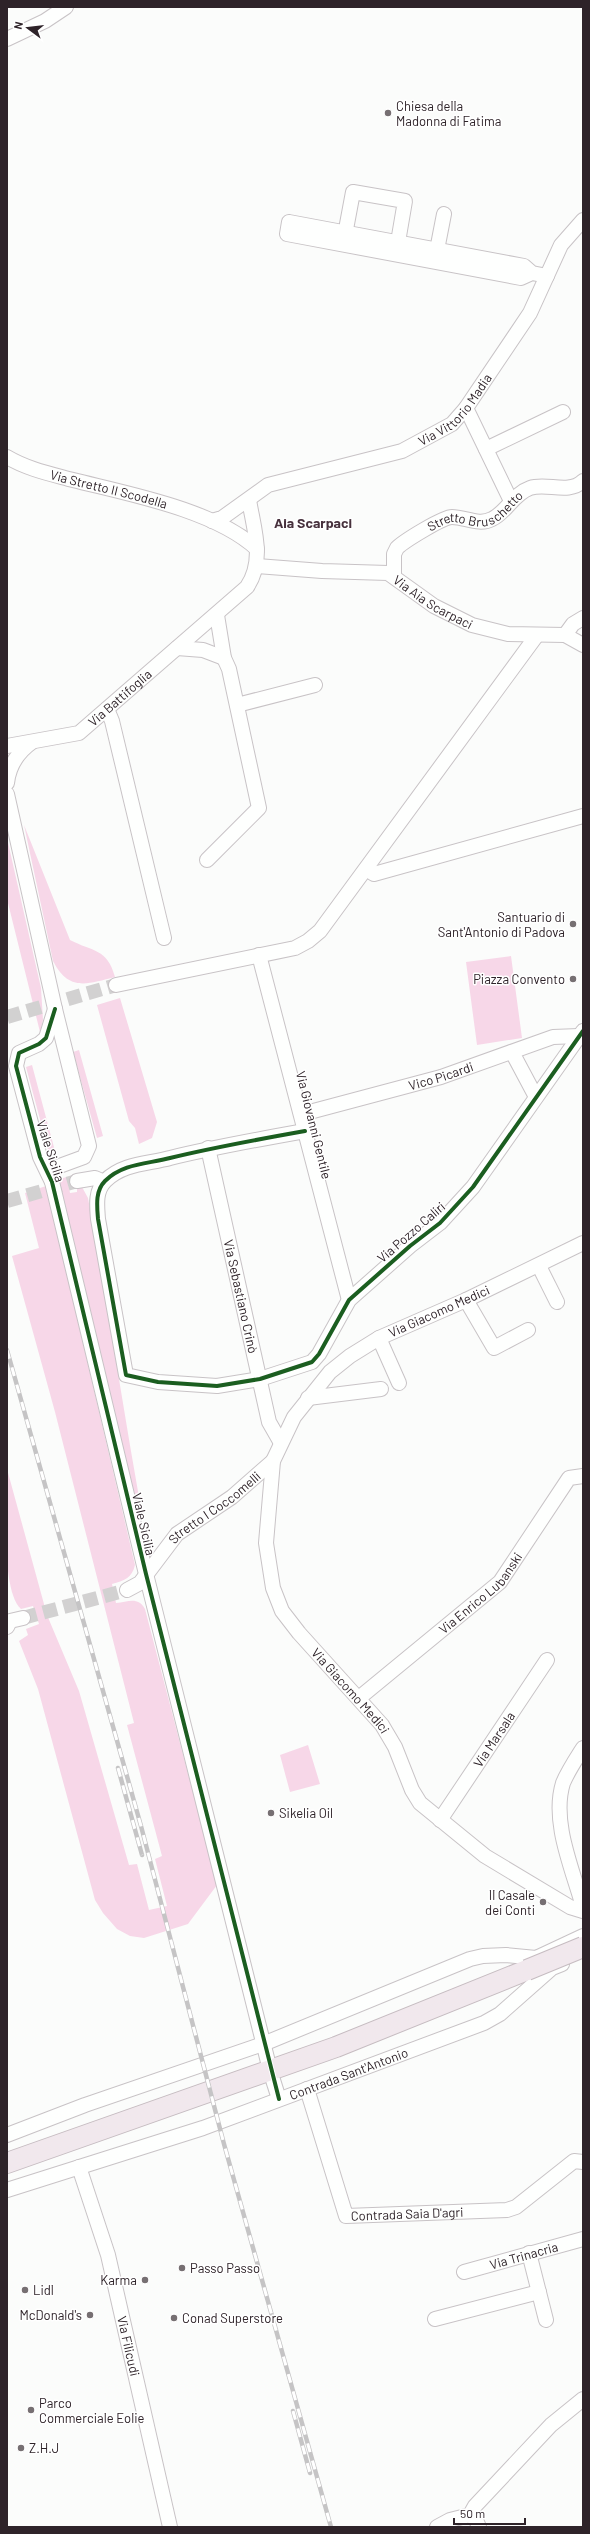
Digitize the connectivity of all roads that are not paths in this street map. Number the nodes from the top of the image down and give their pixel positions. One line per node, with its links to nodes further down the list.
1 (66, 7): 2 (street)
2 (7, 39)
3 (444, 214): 8 (street)
4 (583, 220): 10 (street, Via Vittorio Madia)
5 (288, 228): 6 (street)
6 (344, 239): 7 (street); 7 (street); 9 (street)
7 (398, 242): 8 (street)
8 (437, 250): 9 (street)
9 (532, 273): 10 (street)
10 (547, 276): 11 (street, Via Vittorio Madia)
11 (466, 408): 13 (street); 16 (street, Via Vittorio Madia)
12 (562, 412): 13 (street)
13 (486, 449): 17 (street)
14 (8, 459): 18 (street, Via Stretto II Scodella)
15 (583, 481): 17 (street, Stretto Bruschetto)
16 (249, 500): 18 (street, Via Vittorio Madia); 19 (street)
17 (511, 501): 21 (street, Stretto Bruschetto)
18 (212, 521): 19 (street, Via Stretto II Scodella)
19 (257, 549): 20 (street)
20 (257, 566): 21 (street, Via Aia Scarpaci); 22 (street, Via Battifoglia)
21 (394, 575): 24 (street, Via Aia Scarpaci)
22 (217, 615): 27 (street, Via Battifoglia); 28 (street)
23 (583, 618): 25 (street)
24 (537, 635): 25 (street, Via Aia Scarpaci); 39 (street)
25 (565, 635): 26 (street, Via Aia Scarpaci)
26 (583, 645)
27 (177, 648): 28 (street); 31 (street, Via Battifoglia)
28 (224, 658): 30 (street)
29 (315, 685): 30 (street)
30 (237, 705): 38 (street)
31 (107, 709): 33 (street, Via Battifoglia); 40 (street)
32 (7, 738): 33 (street)
33 (28, 742): 34 (street, Via Battifoglia); 35 (street)
34 (7, 746)
35 (7, 783)
36 (7, 794): 43 (street, Viale Sicilia)
37 (583, 816): 39 (street)
38 (207, 860)
39 (366, 869): 41 (street)
40 (164, 938)
41 (259, 955): 42 (street); 47 (street, Via Giovanni Gentile)
42 (116, 985)
43 (54, 1009): 50 (street, Viale Sicilia); 51 (street, Viale Sicilia)
44 (581, 1034): 45 (street, Vico Picardi); 46 (street, Via Pozzo Caliri)
45 (512, 1052): 46 (street); 47 (street, Vico Picardi)
46 (536, 1097): 57 (street, Via Pozzo Caliri)
47 (302, 1114): 48 (street, Via Giovanni Gentile)
48 (305, 1131): 49 (street); 57 (street, Via Giovanni Gentile)
49 (208, 1148): 54 (street); 64 (street, Via Sebastiano Crinò)
50 (42, 1161): 51 (street); 52 (street, Viale Sicilia)
51 (57, 1166): 52 (street, Viale Sicilia)
52 (52, 1182): 71 (street, Viale Sicilia)
53 (77, 1182): 54 (street)
54 (104, 1182): 64 (street)
55 (583, 1243): 56 (street, Via Giacomo Medici)
56 (539, 1266): 58 (street, Via Giacomo Medici); 59 (street)
57 (348, 1300): 62 (street, Via Pozzo Caliri)
58 (466, 1300): 60 (street); 61 (street, Via Giacomo Medici)
59 (557, 1302)
60 (528, 1330)
61 (379, 1338): 63 (street, Via Giacomo Medici); 65 (street)
62 (312, 1362): 63 (street); 64 (street)
63 (325, 1377): 67 (street, Via Giacomo Medici)
64 (260, 1379): 68 (street, Via Sebastiano Crinò)
65 (399, 1383)
66 (381, 1389): 67 (street)
67 (308, 1398): 68 (street, Via Giacomo Medici)
68 (281, 1443): 69 (street, Via Giacomo Medici)
69 (273, 1461): 71 (street, Stretto I Coccomelli); 74 (street, Via Giacomo Medici)
70 (583, 1476): 74 (street, Via Enrico Lubanski)
71 (146, 1574): 72 (street, Stretto I Coccomelli); 83 (street, Viale Sicilia)
72 (127, 1590)
73 (547, 1660): 76 (street, Via Marsala)
74 (359, 1698): 76 (street, Via Giacomo Medici)
75 (583, 1748): 77 (street)
76 (440, 1820): 78 (street, Via Giacomo Medici)
77 (583, 1907)
78 (583, 1911)
79 (583, 1924): 80 (street)
80 (580, 1941): 82 (highway, bridge)
81 (583, 1957): 82 (street, Contrada Sant'Antonio)
82 (532, 1969): 83 (street); 86 (street, Contrada Sant'Antonio); 90 (highway)
83 (263, 2044): 84 (street, Viale Sicilia); 88 (street)
84 (268, 2062)
85 (273, 2080): 87 (street)
86 (307, 2089): 87 (street, Contrada Sant'Antonio); 89 (street, Contrada Saia D'agri)
87 (279, 2099): 91 (street, Contrada Sant'Antonio)
88 (7, 2135)
89 (583, 2162)
90 (7, 2163)
91 (79, 2167): 92 (street, Contrada Sant'Antonio); 101 (street, Via Filicudi)
92 (7, 2190)
93 (583, 2239): 94 (street, Via Trinacria)
94 (529, 2253): 95 (street, Via Trinacria); 96 (street)
95 (464, 2272)
96 (539, 2292): 97 (street); 98 (street)
97 (435, 2319)
98 (546, 2320)
99 (583, 2399): 100 (street)
100 (470, 2515): 102 (street); 103 (street)
101 (170, 2527)
102 (437, 2527)
103 (479, 2527)

